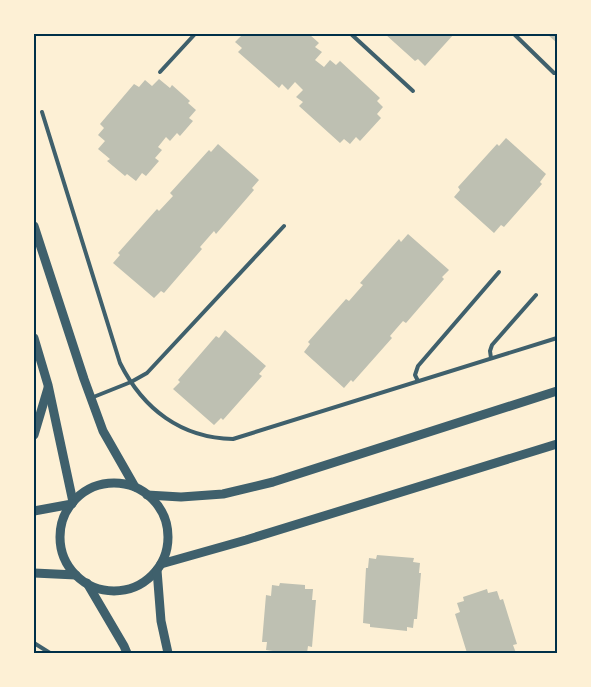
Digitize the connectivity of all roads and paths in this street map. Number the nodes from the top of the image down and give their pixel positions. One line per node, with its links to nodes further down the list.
1 (195, 34): 4 (lane)
2 (351, 34): 6 (lane)
3 (514, 34): 5 (lane)
4 (160, 72)
5 (554, 73)
6 (413, 91)
7 (42, 112): 16 (lane)
8 (34, 226): 19 (street)
9 (284, 226): 16 (lane)
10 (499, 272): 15 (lane)
11 (536, 295): 14 (lane)
12 (34, 338): 17 (street)
13 (557, 338): 14 (lane)
14 (491, 358): 15 (lane)
15 (418, 381): 16 (lane)
16 (131, 382): 19 (lane)
17 (48, 385): 20 (street); 24 (street)
18 (557, 391): 23 (street)
19 (91, 398): 22 (street)
20 (34, 435)
21 (557, 444): 26 (street)
22 (135, 488): 23 (street); 24 (street)
23 (148, 495): 26 (street)
24 (73, 503): 25 (street); 28 (street)
25 (34, 511)
26 (159, 567): 29 (street); 33 (street)
27 (34, 574): 28 (street)
28 (76, 575): 29 (street)
29 (87, 583): 32 (street)
30 (34, 643): 31 (lane)
31 (50, 653)
32 (127, 653)
33 (168, 653)

